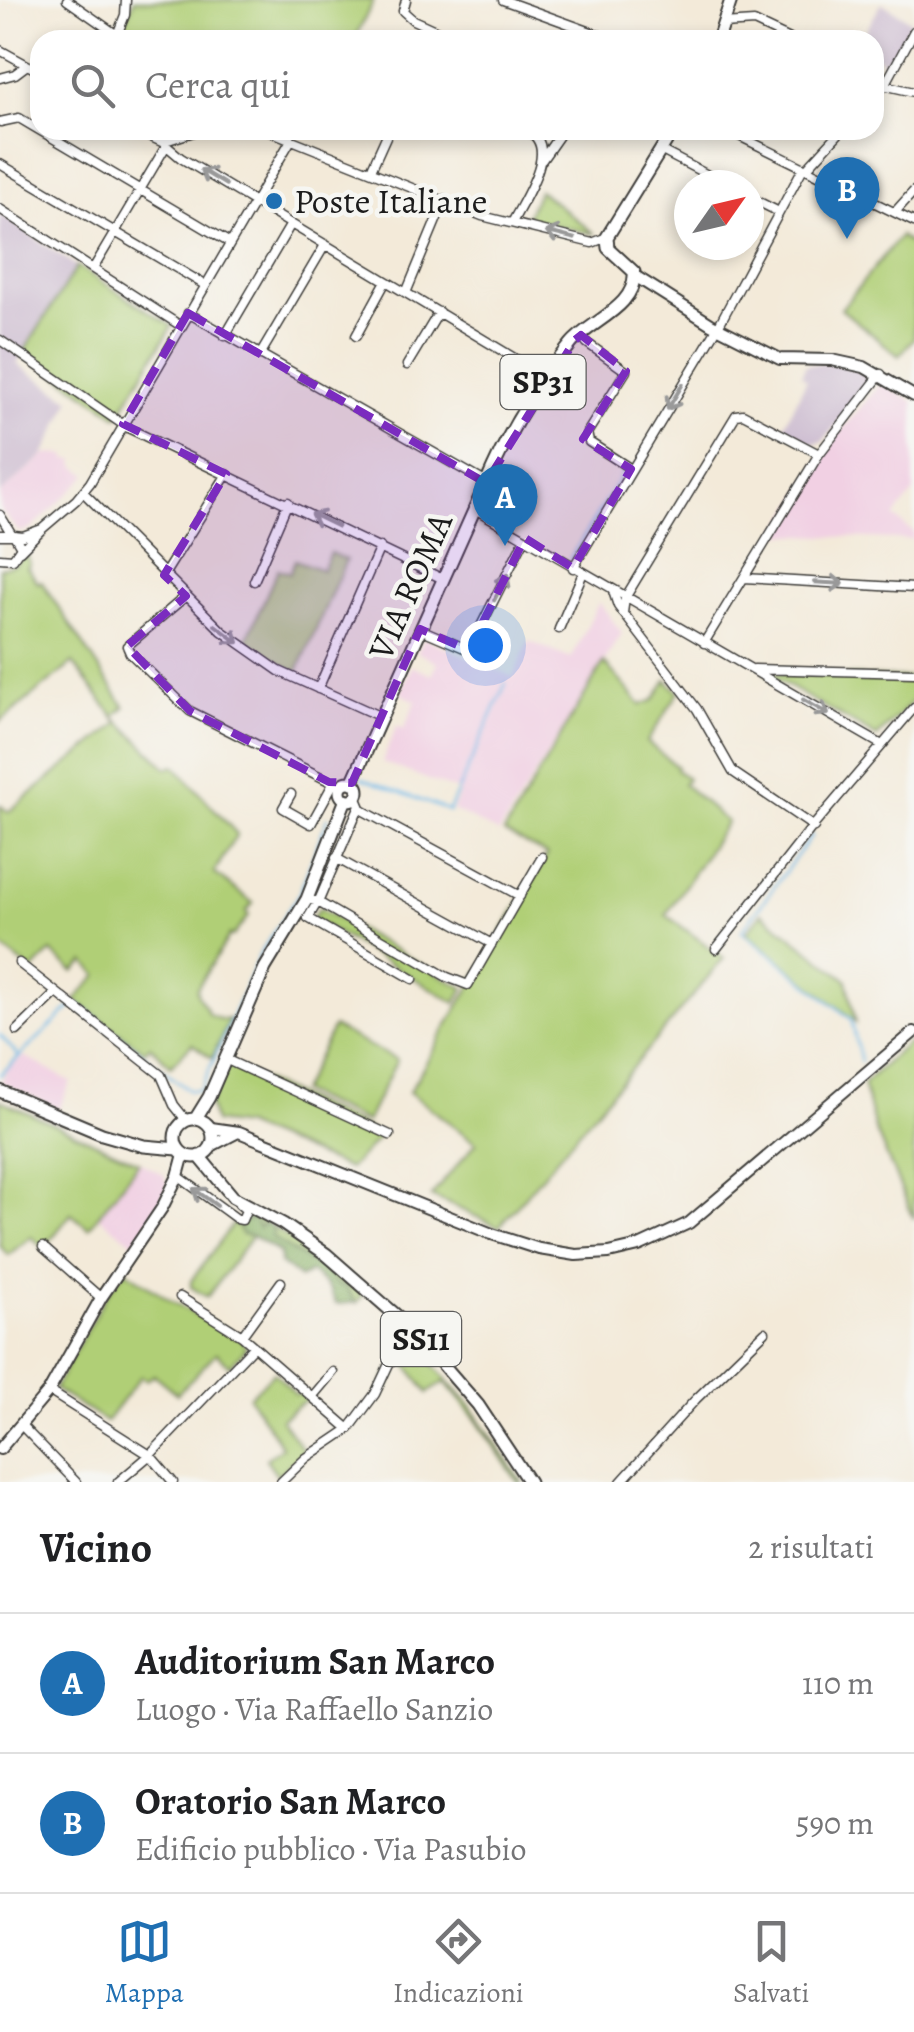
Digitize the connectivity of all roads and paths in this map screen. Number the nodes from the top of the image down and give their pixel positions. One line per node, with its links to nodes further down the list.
1 (66, 0): 10 (street)
2 (126, 0): 11 (street)
3 (406, 0): 9 (street)
4 (503, 0): 7 (street)
5 (536, 0): 7 (street)
6 (730, 0): 8 (main road)
7 (531, 10): 13 (street)
8 (723, 24): 14 (main road); 15 (street)
9 (428, 28): 12 (street)
10 (107, 30)
11 (119, 30)
12 (433, 30)
13 (585, 30)
14 (721, 30)
15 (771, 30)
16 (914, 31): 21 (street)
17 (0, 50): 18 (street)
18 (27, 65): 19 (street); 20 (street)
19 (30, 67)
20 (0, 78)
21 (884, 79)
22 (884, 86): 23 (street)
23 (914, 92)
24 (0, 122): 25 (street)
25 (30, 124)
26 (56, 140): 43 (street)
27 (155, 140): 36 (street)
28 (179, 140): 36 (street)
29 (291, 140): 41 (street); 46 (street)
30 (384, 140): 41 (street)
31 (538, 140): 38 (street)
32 (555, 140): 38 (street)
33 (666, 140): 37 (main road)
34 (747, 140): 40 (street)
35 (832, 140): 40 (street)
36 (167, 146): 43 (street); 46 (street, one-way to 36)
37 (660, 150): 42 (street); 56 (main road)
38 (542, 160): 52 (street)
39 (0, 164): 54 (street)
40 (804, 169): 49 (street); 50 (street)
41 (371, 170): 45 (street)
42 (698, 170)
43 (140, 190): 54 (street); 55 (street)
44 (914, 192): 50 (street)
45 (445, 199): 52 (street); 62 (street)
46 (255, 202): 53 (street); 55 (street)
47 (764, 204): 49 (street)
48 (0, 209): 58 (street)
49 (779, 212): 66 (street)
50 (895, 212): 51 (street)
51 (914, 222)
52 (512, 223): 56 (street, one-way to 52)
53 (290, 224): 57 (street); 68 (street)
54 (114, 232): 58 (street); 61 (street)
55 (230, 243): 61 (street)
56 (609, 244): 59 (main road)
57 (325, 245): 60 (street); 71 (street)
58 (92, 269): 65 (street)
59 (635, 276): 66 (street); 67 (main road, VIA ROMA / SP31)
60 (386, 282): 62 (street); 69 (street)
61 (205, 285): 64 (street)
62 (406, 293): 63 (street)
63 (439, 312): 72 (street); 74 (street)
64 (188, 313): 65 (street); 68 (street)
65 (181, 326): 76 (street)
66 (719, 326): 73 (street); 78 (street, one-way to 78)
67 (581, 334): 74 (main road, VIA ROMA / SP31); 78 (street)
68 (225, 336): 71 (street)
69 (356, 336)
70 (0, 340): 76 (street)
71 (260, 355): 80 (street)
72 (407, 365)
73 (881, 374): 75 (street); 77 (street)
74 (546, 377): 80 (main road, VIA ROMA / SP31)
75 (914, 396)
76 (123, 424): 79 (street); 81 (street)
77 (820, 454): 95 (street); 101 (street)
78 (632, 470): 92 (street)
79 (227, 474): 82 (street); 94 (street)
80 (486, 483): 83 (main road, VIA ROMA / SP31)
81 (84, 492): 85 (street); 94 (street)
82 (288, 502): 89 (street, one-way to 82); 97 (street)
83 (475, 509): 88 (street); 96 (main road, VIA ROMA / SP31)
84 (0, 515): 87 (street)
85 (42, 529): 87 (street); 90 (street)
86 (0, 532): 87 (street)
87 (12, 534): 90 (street)
88 (525, 538): 92 (street); 103 (street, one-way to 88)
89 (380, 547): 96 (street); 108 (street)
90 (20, 550): 91 (street)
91 (3, 560)
92 (573, 568): 93 (street)
93 (583, 573): 99 (street); 104 (street)
94 (164, 575): 100 (street)
95 (744, 578): 98 (street, one-way to 98); 105 (street)
96 (443, 579): 103 (main road, VIA ROMA / SP31)
97 (254, 581)
98 (914, 588)
99 (613, 591): 101 (street); 102 (street)
100 (186, 596): 108 (street, one-way to 108); 113 (street)
101 (626, 598): 102 (street); 105 (street)
102 (623, 613): 115 (street)
103 (420, 629): 110 (main road, VIA ROMA / SP31)
104 (560, 629)
105 (704, 643): 106 (street)
106 (750, 668): 107 (street); 112 (street, one-way to 112)
107 (914, 673)
108 (318, 689): 110 (street)
109 (914, 708): 111 (street)
110 (381, 717): 113 (main road, VIA ROMA / SP31)
111 (911, 719): 112 (street)
112 (882, 746): 115 (street)
113 (348, 793): 114 (street); 117 (street); 118 (street); 119 (main road, SP31)
114 (291, 794)
115 (814, 826): 121 (street)
116 (542, 857): 118 (street)
117 (336, 858): 119 (street); 120 (street)
118 (520, 896): 120 (street)
119 (313, 900): 120 (street); 123 (street); 127 (main road, SP31)
120 (492, 944)
121 (716, 950)
122 (19, 962): 124 (street)
123 (413, 980)
124 (55, 994): 125 (street); 130 (street)
125 (17, 1031)
126 (914, 1032): 133 (street)
127 (225, 1060): 129 (main road, SP31); 134 (street)
128 (0, 1090): 135 (main road)
129 (209, 1097): 130 (main road, SP31); 131 (main road, SP31)
130 (191, 1119): 131 (main road); 132 (main road)
131 (210, 1127): 133 (street); 136 (main road, SS11)
132 (176, 1130): 135 (main road); 136 (main road, SS11)
133 (245, 1134): 136 (street)
134 (390, 1135)
135 (128, 1143): 136 (main road)
136 (196, 1152): 137 (main road, SS11); 138 (street); 139 (main road, SS11)
137 (214, 1175): 138 (street, one-way to 138); 139 (main road, SS11)
138 (178, 1176): 143 (street)
139 (250, 1204): 144 (main road, SS11)
140 (43, 1248): 143 (street)
141 (282, 1282): 146 (street)
142 (180, 1297): 146 (street)
143 (101, 1298): 149 (street)
144 (414, 1330): 152 (street); 159 (main road, SS11)
145 (765, 1332): 160 (street)
146 (242, 1336): 147 (street)
147 (254, 1346): 150 (street); 154 (street)
148 (332, 1372): 150 (street)
149 (49, 1392): 151 (street); 154 (street)
150 (312, 1397): 152 (street)
151 (21, 1425): 153 (street); 155 (street)
152 (349, 1429): 158 (street)
153 (0, 1448)
154 (150, 1455): 156 (street); 157 (street)
155 (76, 1482)
156 (118, 1482)
157 (173, 1482)
158 (280, 1482)
159 (529, 1482)
160 (620, 1482)

